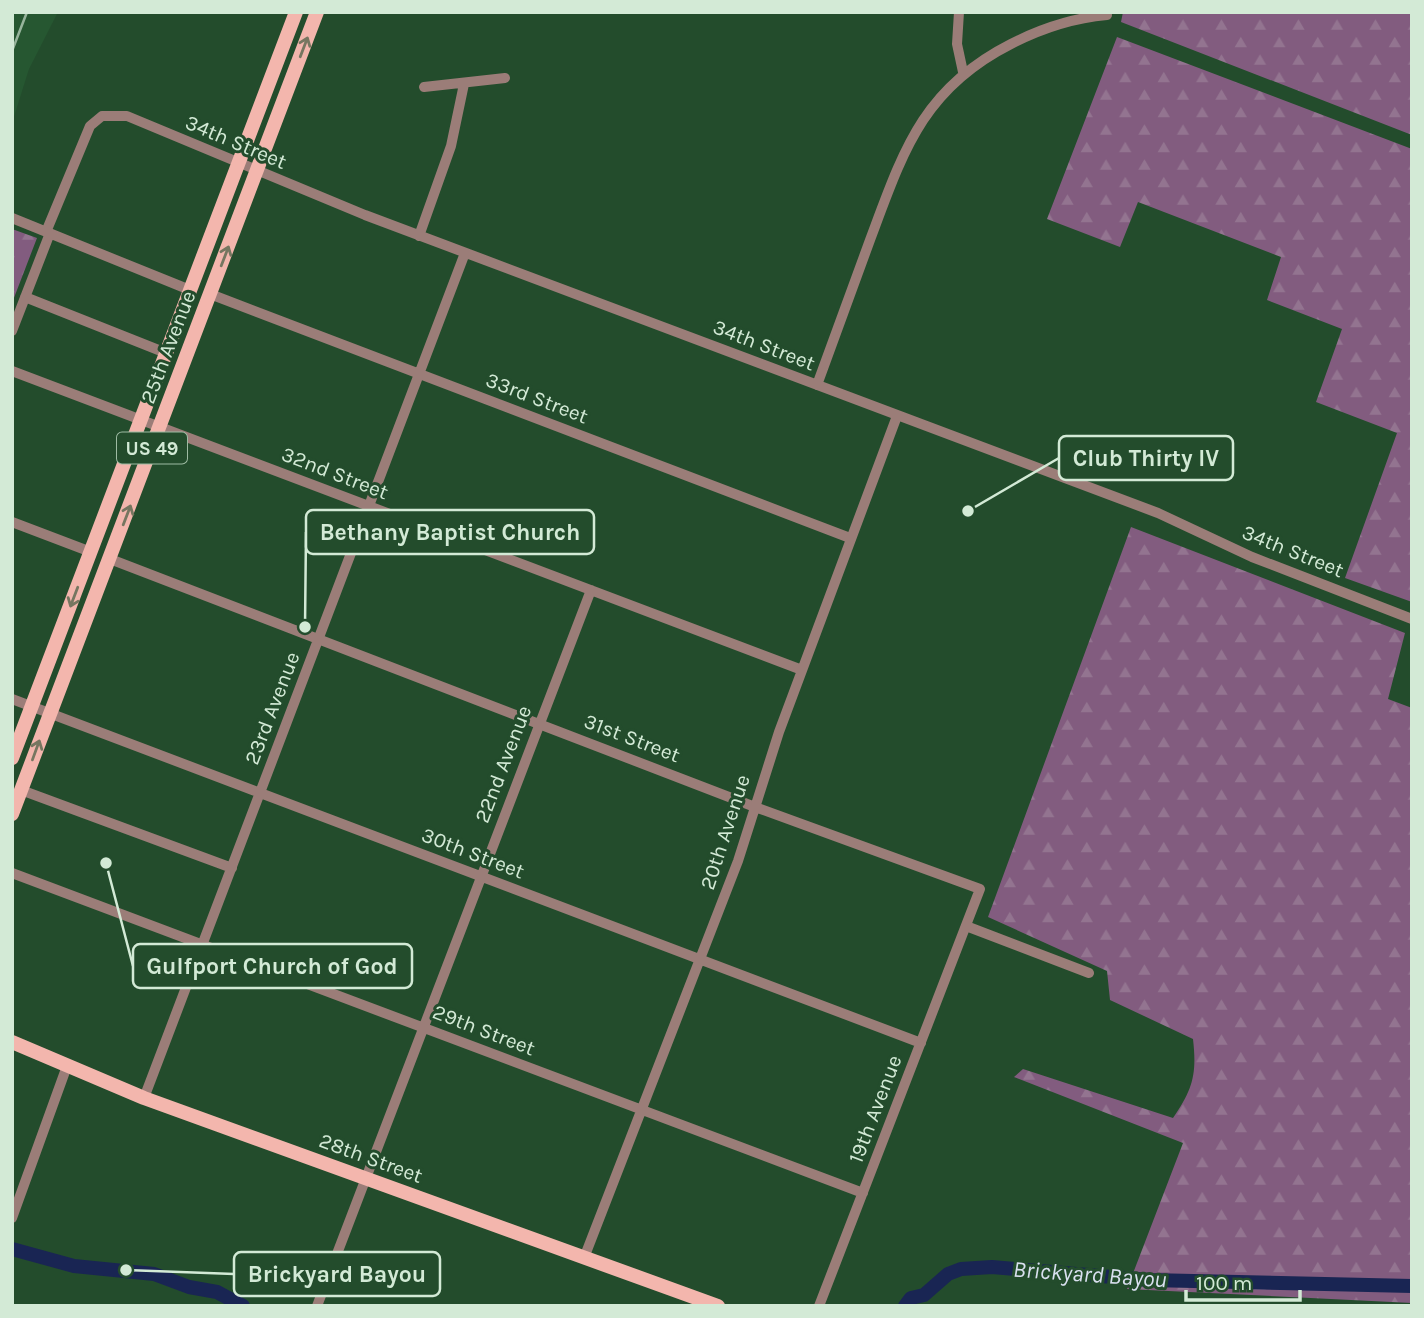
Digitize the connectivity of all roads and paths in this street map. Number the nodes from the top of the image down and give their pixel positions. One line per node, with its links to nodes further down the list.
1 (296, 12): 9 (main road, 25th Avenue / US 49)
2 (317, 12): 10 (main road, 25th Avenue / US 49, one-way to 2)
3 (959, 12): 5 (street)
4 (1107, 15): 5 (street)
5 (963, 72): 22 (street)
6 (505, 78): 7 (street)
7 (464, 84): 8 (street); 13 (street)
8 (424, 87)
9 (238, 165): 10 (street, 34th Street); 12 (street, 34th Street); 15 (main road, 25th Avenue / US 49)
10 (256, 172): 13 (street, 34th Street); 16 (main road, 25th Avenue / US 49, one-way to 10)
11 (12, 218): 12 (street)
12 (48, 232): 15 (street); 17 (street)
13 (419, 236): 14 (street, 34th Street)
14 (465, 253): 21 (street, 23rd Avenue); 22 (street, 34th Street)
15 (190, 290): 19 (main road, 25th Avenue / US 49)
16 (210, 294): 21 (street, 33rd Street); 25 (main road, 25th Avenue / US 49)
17 (25, 297): 18 (street); 19 (street)
18 (12, 331)
19 (166, 354): 24 (main road, 25th Avenue / US 49)
20 (12, 371): 24 (street, 32nd Street)
21 (419, 374): 26 (street, 23rd Avenue); 28 (street, 33rd Street)
22 (817, 385): 23 (street, 34th Street)
23 (897, 416): 28 (street, 20th Avenue); 32 (street, 34th Street)
24 (141, 420): 25 (street, 32nd Street); 29 (main road, 25th Avenue / US 49)
25 (160, 427): 26 (street, 32nd Street); 30 (main road, 25th Avenue / US 49, one-way to 25)
26 (369, 506): 31 (street, 32nd Street); 33 (street, 23rd Avenue)
27 (12, 522): 29 (street)
28 (850, 538): 34 (street, 20th Avenue)
29 (91, 552): 36 (main road, 25th Avenue / US 49, one-way to 36)
30 (110, 559): 33 (street, 31st Street); 37 (main road, 25th Avenue / US 49)
31 (591, 590): 34 (street, 32nd Street); 38 (street, 22nd Avenue)
32 (1412, 619)
33 (319, 639): 38 (street, 31st Street); 41 (street, 23rd Avenue)
34 (802, 670): 42 (street, 20th Avenue)
35 (12, 699): 36 (street, 30th Street)
36 (32, 706): 37 (street, 30th Street); 39 (main road, 25th Avenue / US 49)
37 (50, 713): 40 (main road, 25th Avenue / US 49, one-way to 37); 41 (street, 30th Street)
38 (539, 723): 42 (street, 31st Street); 46 (street, 22nd Avenue)
39 (12, 758)
40 (21, 790): 43 (main road, 25th Avenue / US 49); 44 (street)
41 (260, 793): 44 (street, 23rd Avenue); 46 (street, 30th Street)
42 (755, 807): 47 (street, 31st Street); 49 (street, 20th Avenue)
43 (12, 814)
44 (232, 868): 48 (street, 23rd Avenue)
45 (12, 873): 48 (street, 29th Street)
46 (481, 876): 49 (street, 30th Street); 51 (street, 22nd Avenue)
47 (966, 926): 50 (street); 53 (street, 19th Avenue)
48 (203, 945): 51 (street, 29th Street); 55 (street, 23rd Avenue)
49 (700, 959): 53 (street, 30th Street); 56 (street, 20th Avenue)
50 (1089, 973)
51 (423, 1027): 56 (street, 29th Street); 57 (street, 22nd Avenue)
52 (12, 1042): 54 (main road, 28th Street)
53 (921, 1043): 58 (street, 19th Avenue)
54 (67, 1066): 55 (main road, 28th Street); 59 (street)
55 (144, 1098): 57 (main road, 28th Street)
56 (642, 1110): 58 (street, 29th Street); 60 (street, 20th Avenue)
57 (366, 1179): 60 (main road, 28th Street); 61 (street, 22nd Avenue)
58 (863, 1193): 63 (street, 19th Avenue)
59 (12, 1218)
60 (584, 1258): 62 (main road, 28th Street)
61 (317, 1306)
62 (718, 1306)
63 (819, 1306)

